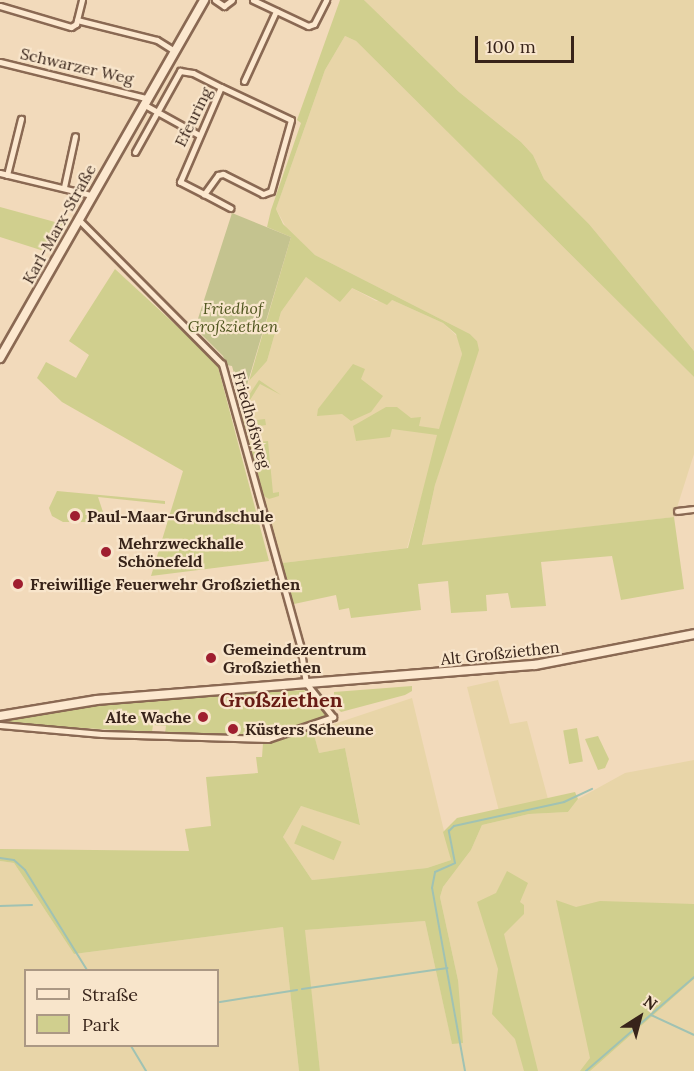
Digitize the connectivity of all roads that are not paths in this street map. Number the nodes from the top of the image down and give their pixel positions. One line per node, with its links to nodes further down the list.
1 (9, 0): 8 (street)
2 (82, 0): 10 (street)
3 (204, 0): 11 (street, Karl-Marx-Straße)
4 (215, 0): 5 (street)
5 (232, 0)
6 (253, 0): 9 (street)
7 (326, 0): 9 (street)
8 (3, 7): 10 (street)
9 (276, 11): 13 (street)
10 (77, 20): 11 (street)
11 (173, 50): 15 (street, Karl-Marx-Straße)
12 (0, 62): 15 (street, Schwarzer Weg)
13 (244, 81)
14 (221, 87): 16 (street); 18 (street, Efeuring); 24 (street, Efeuring)
15 (145, 101): 16 (street); 25 (street, Karl-Marx-Straße)
16 (157, 112): 18 (street); 20 (street)
17 (21, 119): 22 (street)
18 (199, 135): 24 (street, Efeuring)
19 (75, 136): 23 (street)
20 (135, 152)
21 (0, 173): 22 (street)
22 (7, 175): 23 (street)
23 (64, 187): 25 (street)
24 (204, 194): 26 (street, Efeuring)
25 (92, 195): 27 (street, Karl-Marx-Straße)
26 (230, 208)
27 (78, 219): 28 (street, Karl-Marx-Straße); 32 (street, Friedhofsweg)
28 (0, 358)
29 (694, 509): 30 (street)
30 (677, 511)
31 (694, 634): 32 (street, Alt Großziethen)
32 (306, 683): 33 (street, Alt Großziethen); 34 (street)
33 (0, 716)
34 (0, 725)

